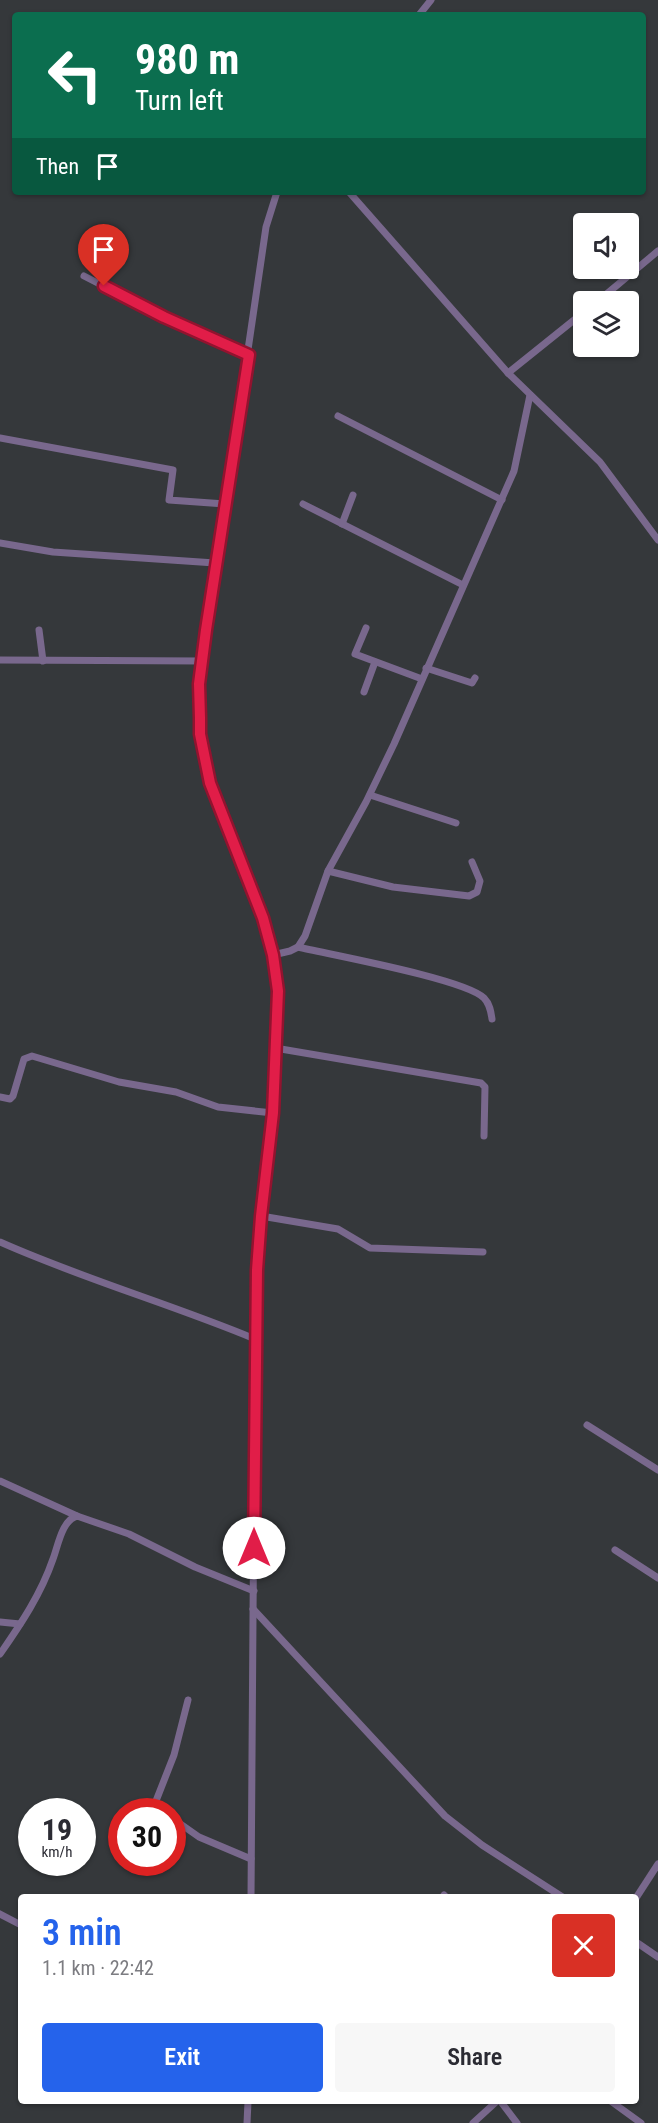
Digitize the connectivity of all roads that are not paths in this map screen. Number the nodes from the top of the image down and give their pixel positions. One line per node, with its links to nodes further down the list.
1 (431, 0): 2 (street)
2 (421, 12)
3 (276, 195): 9 (street)
4 (352, 195): 10 (street)
5 (658, 251): 7 (street)
6 (84, 276): 9 (street)
7 (610, 291)
8 (573, 321): 10 (street)
9 (249, 355): 16 (street)
10 (508, 373): 11 (street)
11 (530, 395): 15 (street); 19 (street)
12 (338, 416): 15 (street)
13 (0, 438): 16 (street)
14 (353, 495): 18 (street)
15 (502, 500): 22 (street)
16 (225, 504): 21 (street)
17 (303, 504): 18 (street)
18 (342, 524): 22 (street)
19 (658, 540)
20 (0, 543): 21 (street)
21 (215, 563): 27 (street)
22 (464, 585): 29 (street)
23 (366, 628): 28 (street)
24 (39, 630): 26 (street)
25 (0, 660): 26 (street)
26 (43, 661): 27 (street)
27 (203, 661): 38 (street)
28 (375, 662): 31 (street); 32 (street)
29 (426, 668): 30 (street); 31 (street)
30 (475, 678)
31 (422, 679): 33 (street)
32 (364, 692)
33 (370, 795): 34 (street); 36 (street)
34 (456, 823)
35 (472, 862): 36 (street)
36 (328, 871): 37 (street)
37 (298, 947): 38 (street); 39 (street)
38 (273, 955): 40 (street)
39 (492, 1019)
40 (275, 1048): 42 (street); 43 (street)
41 (0, 1097): 42 (street)
42 (273, 1113): 44 (street)
43 (484, 1136)
44 (261, 1216): 46 (street); 47 (street)
45 (0, 1242): 47 (street)
46 (483, 1252)
47 (255, 1339): 54 (street)
48 (588, 1425): 49 (street)
49 (658, 1470)
50 (0, 1480): 51 (street)
51 (77, 1516): 54 (street); 57 (street)
52 (615, 1551): 53 (street)
53 (658, 1578)
54 (254, 1591): 55 (street)
55 (253, 1609): 62 (street); 65 (street)
56 (0, 1622): 57 (street)
57 (20, 1624): 58 (street)
58 (0, 1654)
59 (188, 1700): 60 (street)
60 (157, 1798)
61 (186, 1828): 62 (street)
62 (251, 1859): 64 (street)
63 (658, 1864): 66 (street)
64 (251, 1894)
65 (558, 1894)
66 (639, 1894)
67 (0, 1914): 68 (street)
68 (18, 1923)
69 (639, 1944): 70 (street)
70 (658, 1957)
71 (248, 2104): 75 (street)
72 (494, 2104): 76 (street)
73 (503, 2104): 77 (street)
74 (615, 2104): 78 (street)
75 (247, 2123)
76 (473, 2123)
77 (518, 2123)
78 (641, 2123)

